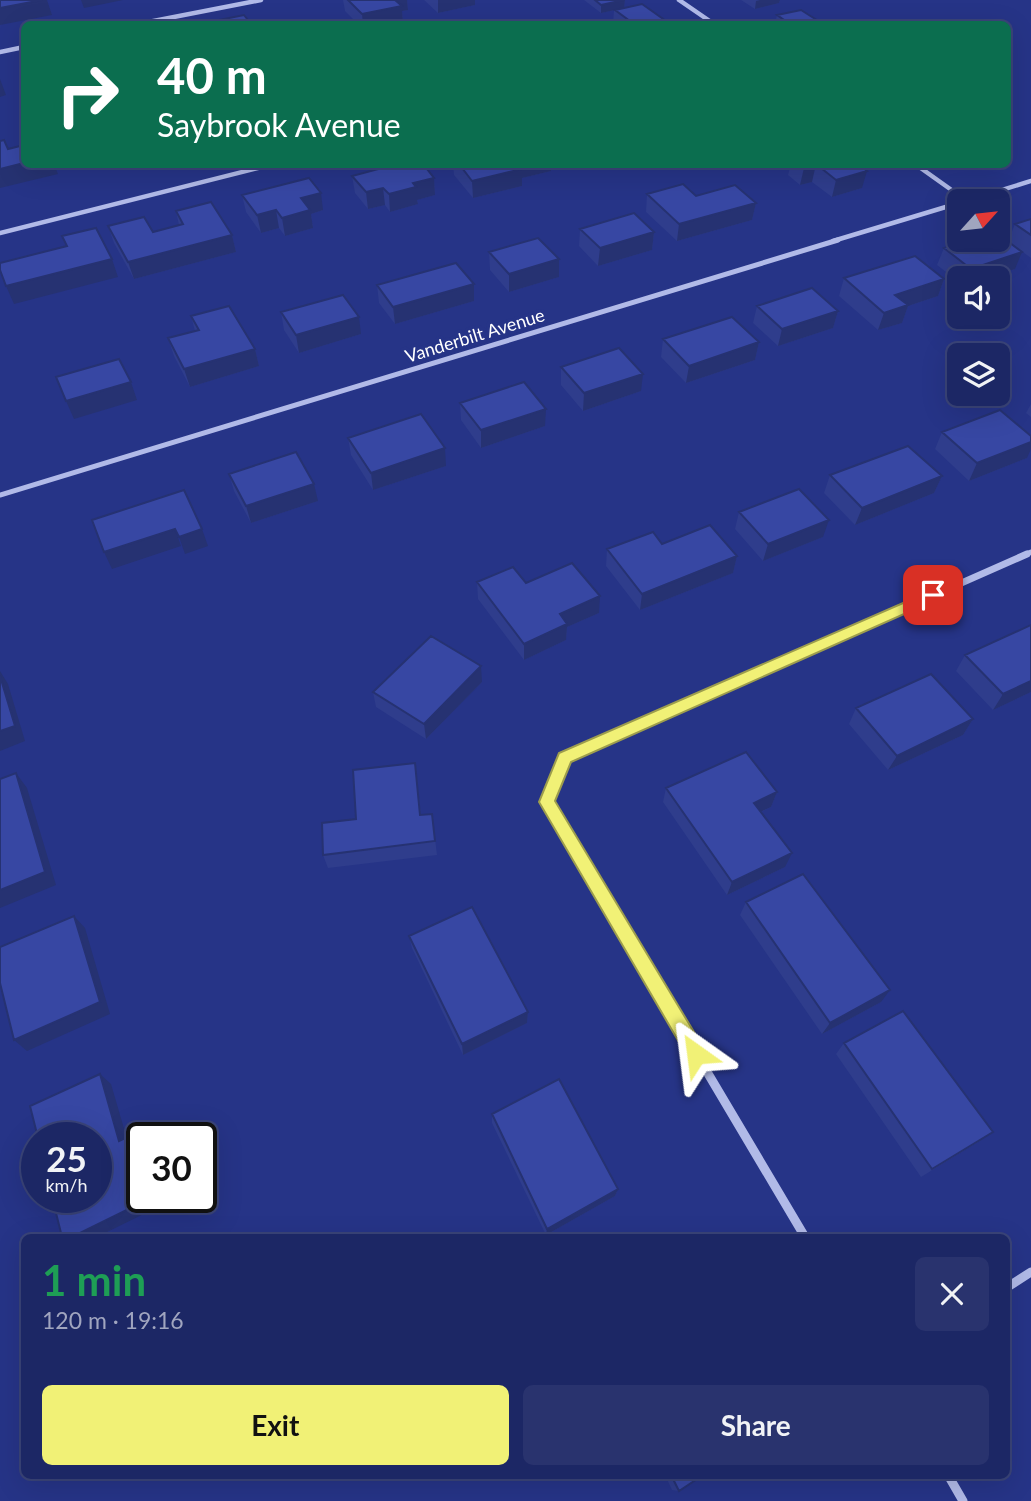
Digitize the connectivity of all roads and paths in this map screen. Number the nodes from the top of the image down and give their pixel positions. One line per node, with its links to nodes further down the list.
1 (261, 0): 3 (street)
2 (679, 0): 4 (street)
3 (153, 21)
4 (710, 21)
5 (21, 48): 6 (street)
6 (0, 52)
7 (258, 168): 13 (street)
8 (921, 168): 10 (street)
9 (1031, 181): 11 (street)
10 (949, 189)
11 (1005, 189)
12 (947, 207): 14 (street, Vanderbilt Avenue)
13 (0, 233)
14 (0, 495)
15 (1031, 552): 16 (street)
16 (804, 1234)
17 (1031, 1272): 18 (street)
18 (1010, 1285)
19 (949, 1479): 20 (street)
20 (963, 1501)

